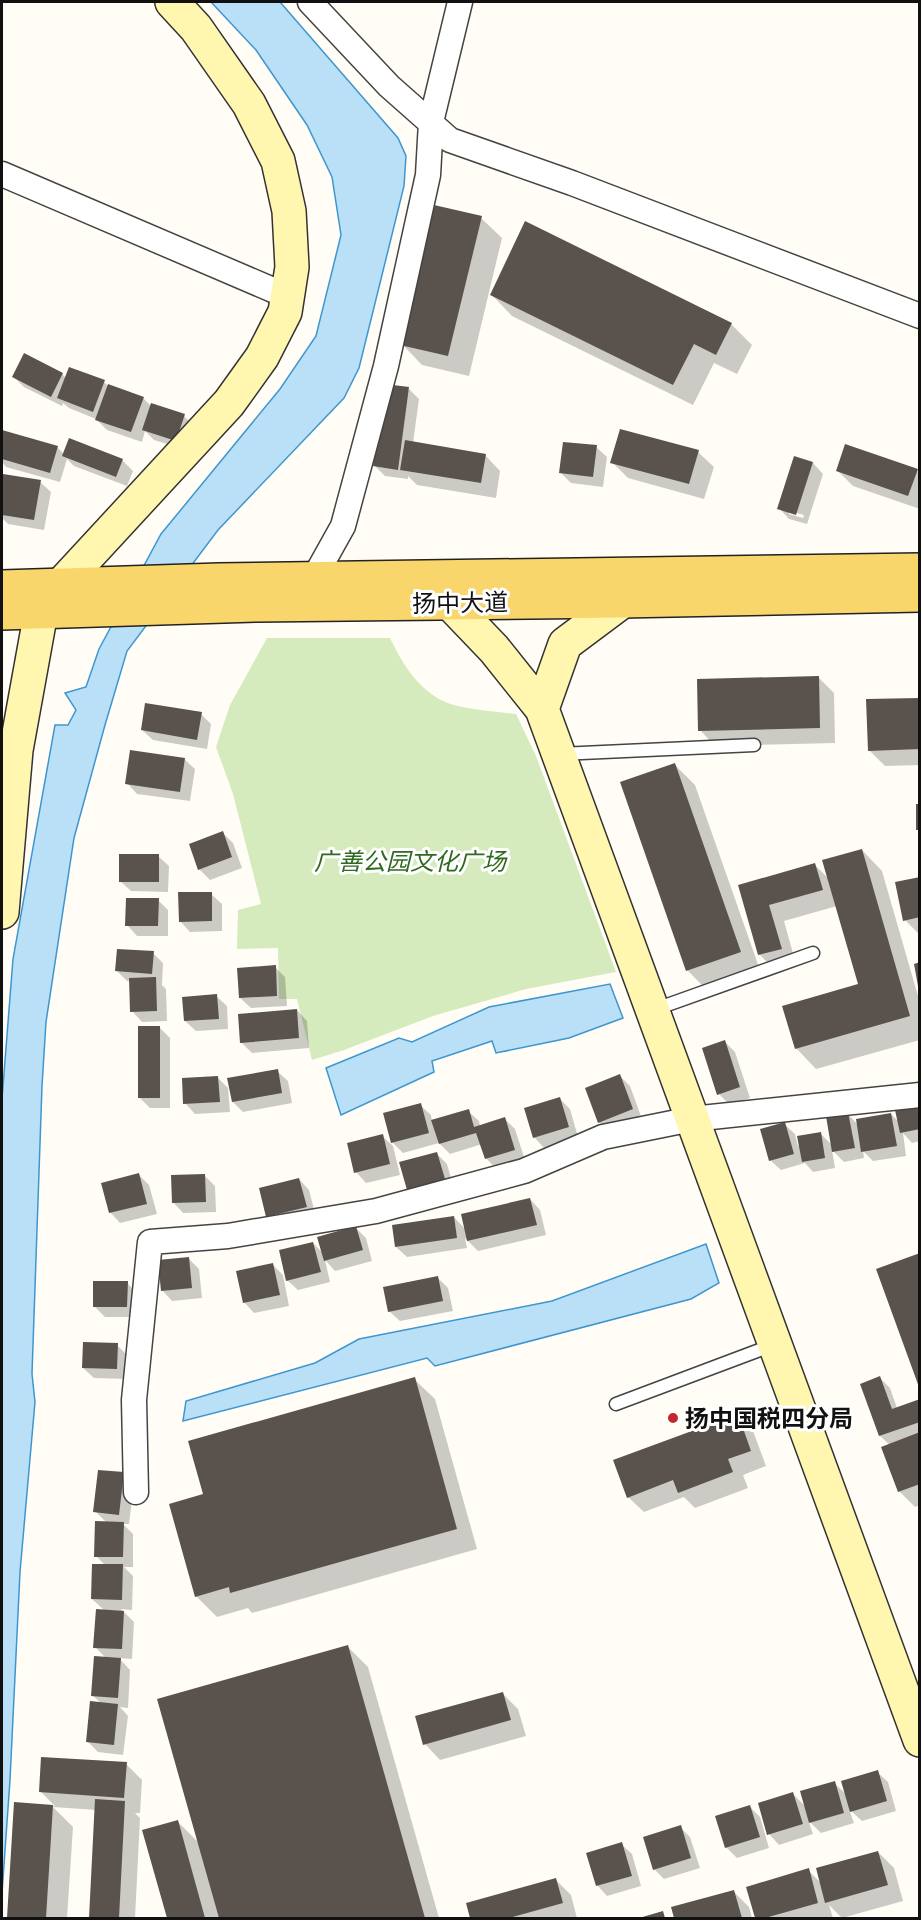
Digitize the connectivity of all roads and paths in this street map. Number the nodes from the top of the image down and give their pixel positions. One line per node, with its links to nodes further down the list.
1 (172, 2): 6 (street)
2 (310, 2): 4 (street)
3 (460, 2): 4 (street)
4 (431, 122): 7 (street); 11 (street)
5 (2, 174): 6 (street)
6 (287, 296): 13 (street)
7 (920, 316)
8 (920, 570): 9 (main road, 扬中大道)
9 (658, 574): 11 (main road, 扬中大道); 14 (street)
10 (2, 587): 13 (main road, 扬中大道)
11 (313, 591): 13 (main road, 扬中大道); 15 (main road, 扬中大道)
12 (920, 595): 14 (main road, 扬中大道)
13 (50, 599): 16 (main road, 扬中大道); 20 (street)
14 (621, 601): 15 (main road, 扬中大道); 17 (street)
15 (449, 602): 17 (street)
16 (2, 613)
17 (542, 709): 19 (street)
18 (754, 745): 19 (lane)
19 (559, 754): 22 (street)
20 (2, 912)
21 (813, 953): 22 (lane)
22 (652, 1010): 24 (street)
23 (920, 1095): 24 (street)
24 (692, 1119): 25 (street); 27 (street)
25 (775, 1345): 26 (lane); 28 (street)
26 (616, 1404)
27 (136, 1492)
28 (920, 1740)

